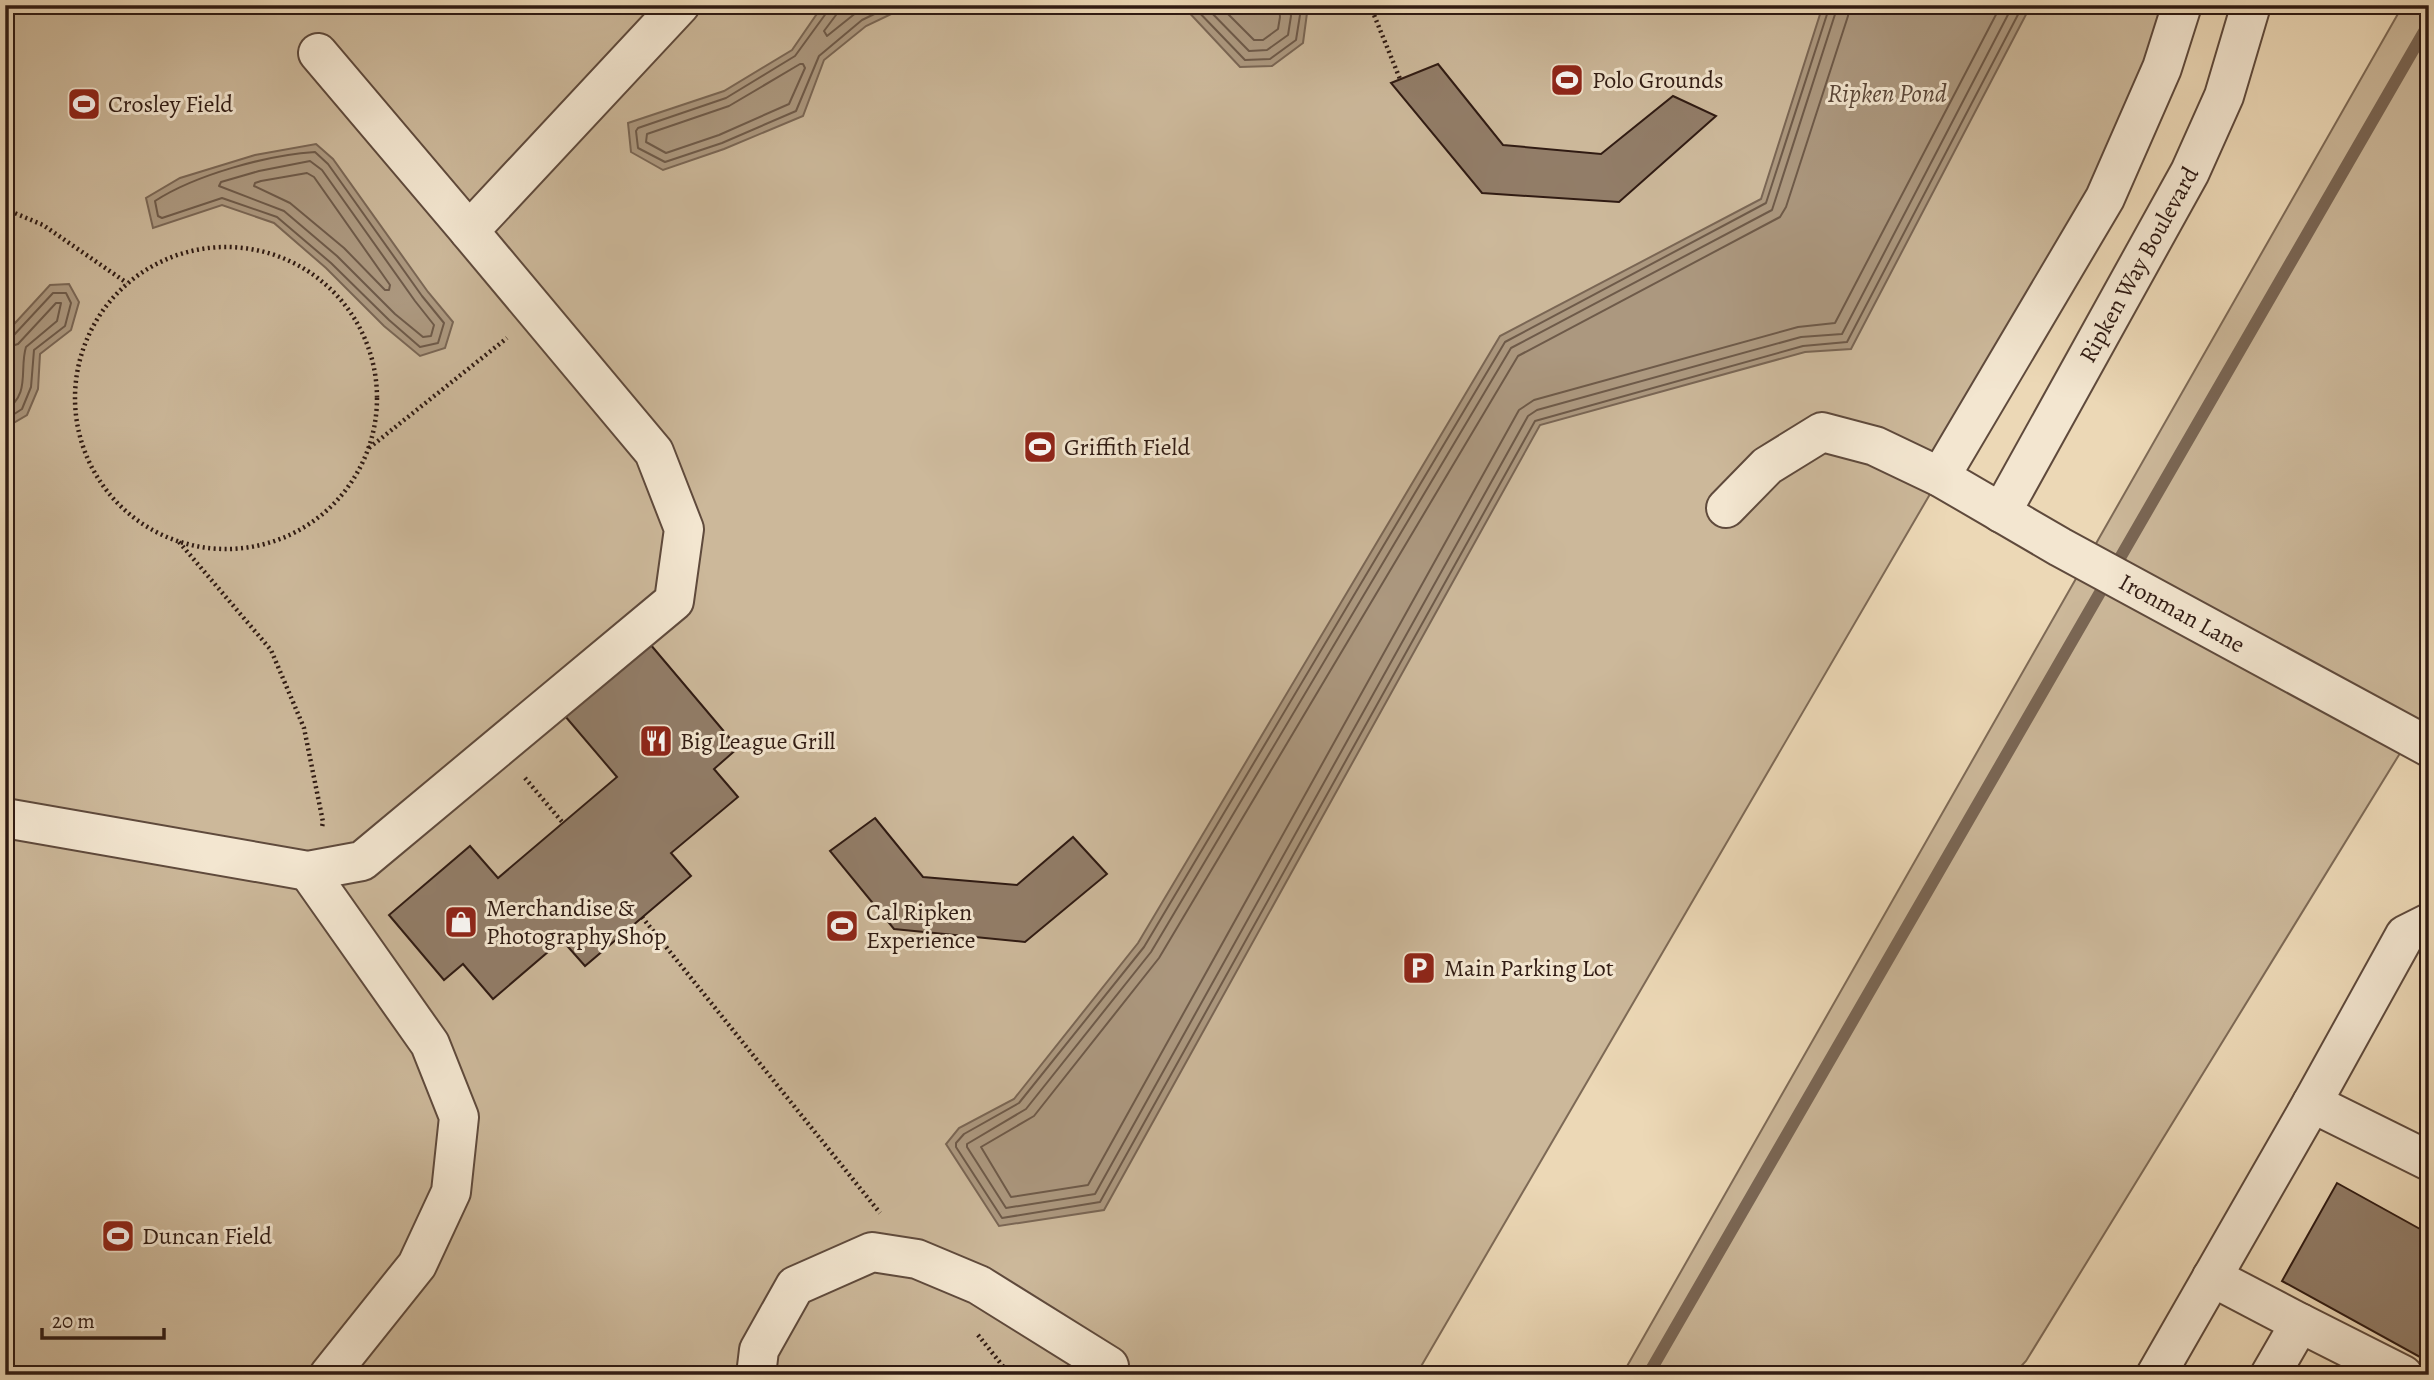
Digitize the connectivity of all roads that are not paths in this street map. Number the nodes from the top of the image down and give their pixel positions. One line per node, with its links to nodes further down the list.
1 (680, 5): 5 (street)
2 (2182, 5): 6 (street)
3 (2251, 5): 8 (street, Ripken Way Boulevard)
4 (318, 53): 5 (street)
5 (469, 231): 11 (street)
6 (1940, 477): 7 (street, Ironman Lane); 8 (street, Ironman Lane)
7 (1726, 508)
8 (2001, 513): 9 (street, Ironman Lane)
9 (2429, 747)
10 (5, 818): 11 (street)
11 (308, 871): 18 (street)
12 (2429, 923): 13 (street)
13 (2312, 1102): 14 (street); 15 (street)
14 (2429, 1161)
15 (2212, 1278): 16 (street); 20 (street)
16 (2300, 1323): 21 (street); 22 (street)
17 (1109, 1366): 19 (street)
18 (329, 1375)
19 (756, 1375)
20 (2156, 1375)
21 (2270, 1375)
22 (2403, 1375)

